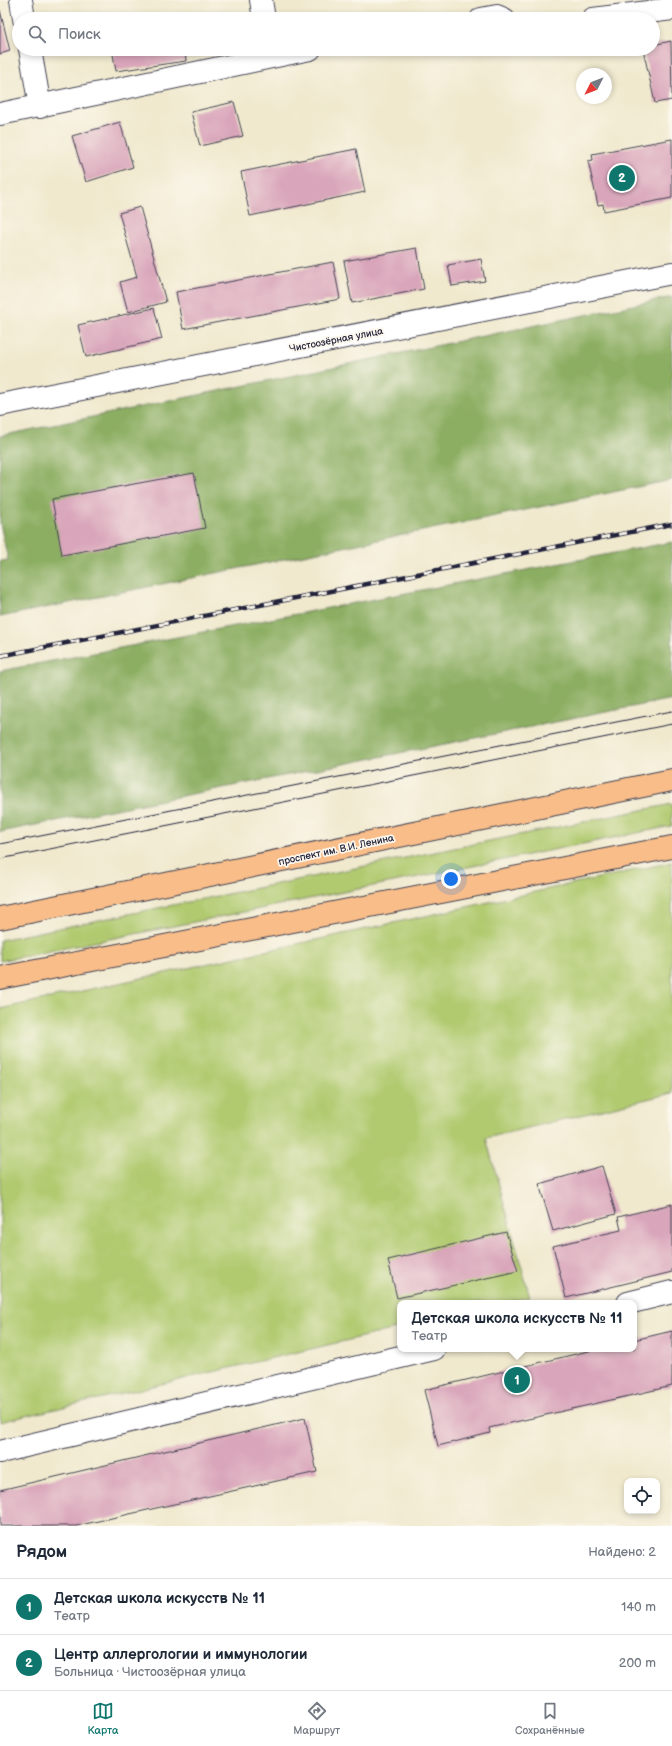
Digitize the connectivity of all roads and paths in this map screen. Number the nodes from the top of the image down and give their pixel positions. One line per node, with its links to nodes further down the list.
1 (21, 0): 4 (street)
2 (260, 0): 5 (street)
3 (672, 9): 6 (street)
4 (23, 12)
5 (263, 12)
6 (648, 12)
7 (31, 56): 9 (street)
8 (254, 56): 9 (street)
9 (40, 107): 10 (street)
10 (0, 114)
11 (672, 273): 12 (street, Чистоозёрная улица)
12 (0, 405)
13 (672, 780): 15 (main road, проспект им. В.И. Ленина)
14 (672, 847): 16 (main road)
15 (0, 918)
16 (0, 978)
17 (672, 1292): 18 (street)
18 (637, 1301)
19 (421, 1352): 20 (street)
20 (0, 1452)

